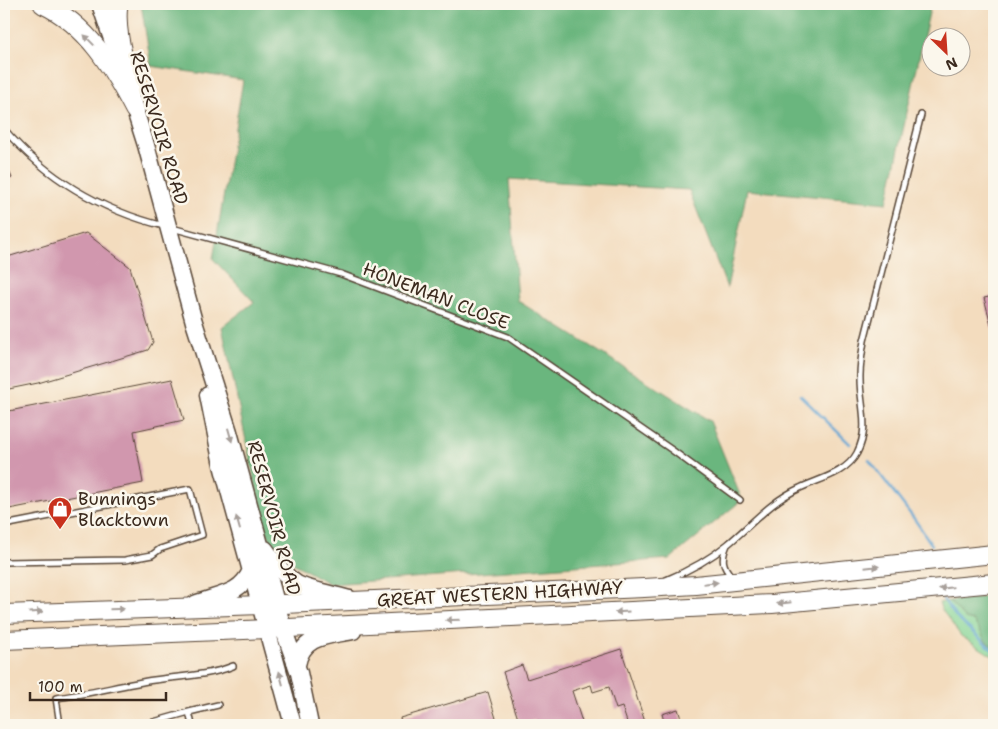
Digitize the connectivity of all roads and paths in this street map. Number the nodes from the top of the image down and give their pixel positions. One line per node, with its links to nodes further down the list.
1 (43, 4): 4 (highway, one-way to 1)
2 (100, 4): 4 (main road, RESERVOIR ROAD)
3 (118, 4): 4 (highway)
4 (135, 110): 7 (main road, RESERVOIR ROAD)
5 (922, 115): 12 (lane)
6 (4, 129): 7 (lane, HONEMAN CLOSE)
7 (168, 227): 8 (main road, RESERVOIR ROAD); 9 (lane, HONEMAN CLOSE)
8 (194, 322): 11 (main road, RESERVOIR ROAD, one-way to 11); 15 (main road, RESERVOIR ROAD, one-way to 8)
9 (740, 500)
10 (4, 525): 14 (lane)
11 (259, 541): 19 (main road); 20 (main road, RESERVOIR ROAD)
12 (728, 544): 16 (lane); 18 (lane)
13 (994, 554): 16 (highway, GREAT WESTERN HIGHWAY, one-way to 13)
14 (4, 562)
15 (252, 570): 20 (main road, RESERVOIR ROAD); 21 (main road)
16 (735, 580): 18 (highway, GREAT WESTERN HIGHWAY, one-way to 16)
17 (994, 583): 23 (highway, GREAT WESTERN HIGHWAY, one-way to 23)
18 (644, 588): 19 (highway, GREAT WESTERN HIGHWAY)
19 (355, 601): 20 (highway, GREAT WESTERN HIGHWAY)
20 (269, 605): 21 (highway, GREAT WESTERN HIGHWAY); 24 (main road, RESERVOIR ROAD)
21 (188, 607): 22 (highway, GREAT WESTERN HIGHWAY, one-way to 21)
22 (4, 614)
23 (399, 622): 24 (highway, GREAT WESTERN HIGHWAY); 26 (main road)
24 (275, 629): 25 (highway, GREAT WESTERN HIGHWAY); 26 (main road, RESERVOIR ROAD); 33 (main road, RESERVOIR ROAD, one-way to 24)
25 (4, 640)
26 (297, 665): 34 (main road, RESERVOIR ROAD)
27 (233, 666): 30 (lane)
28 (218, 705): 29 (lane)
29 (189, 712): 31 (lane); 32 (lane)
30 (60, 725)
31 (150, 725)
32 (192, 725)
33 (293, 725)
34 (310, 725)

